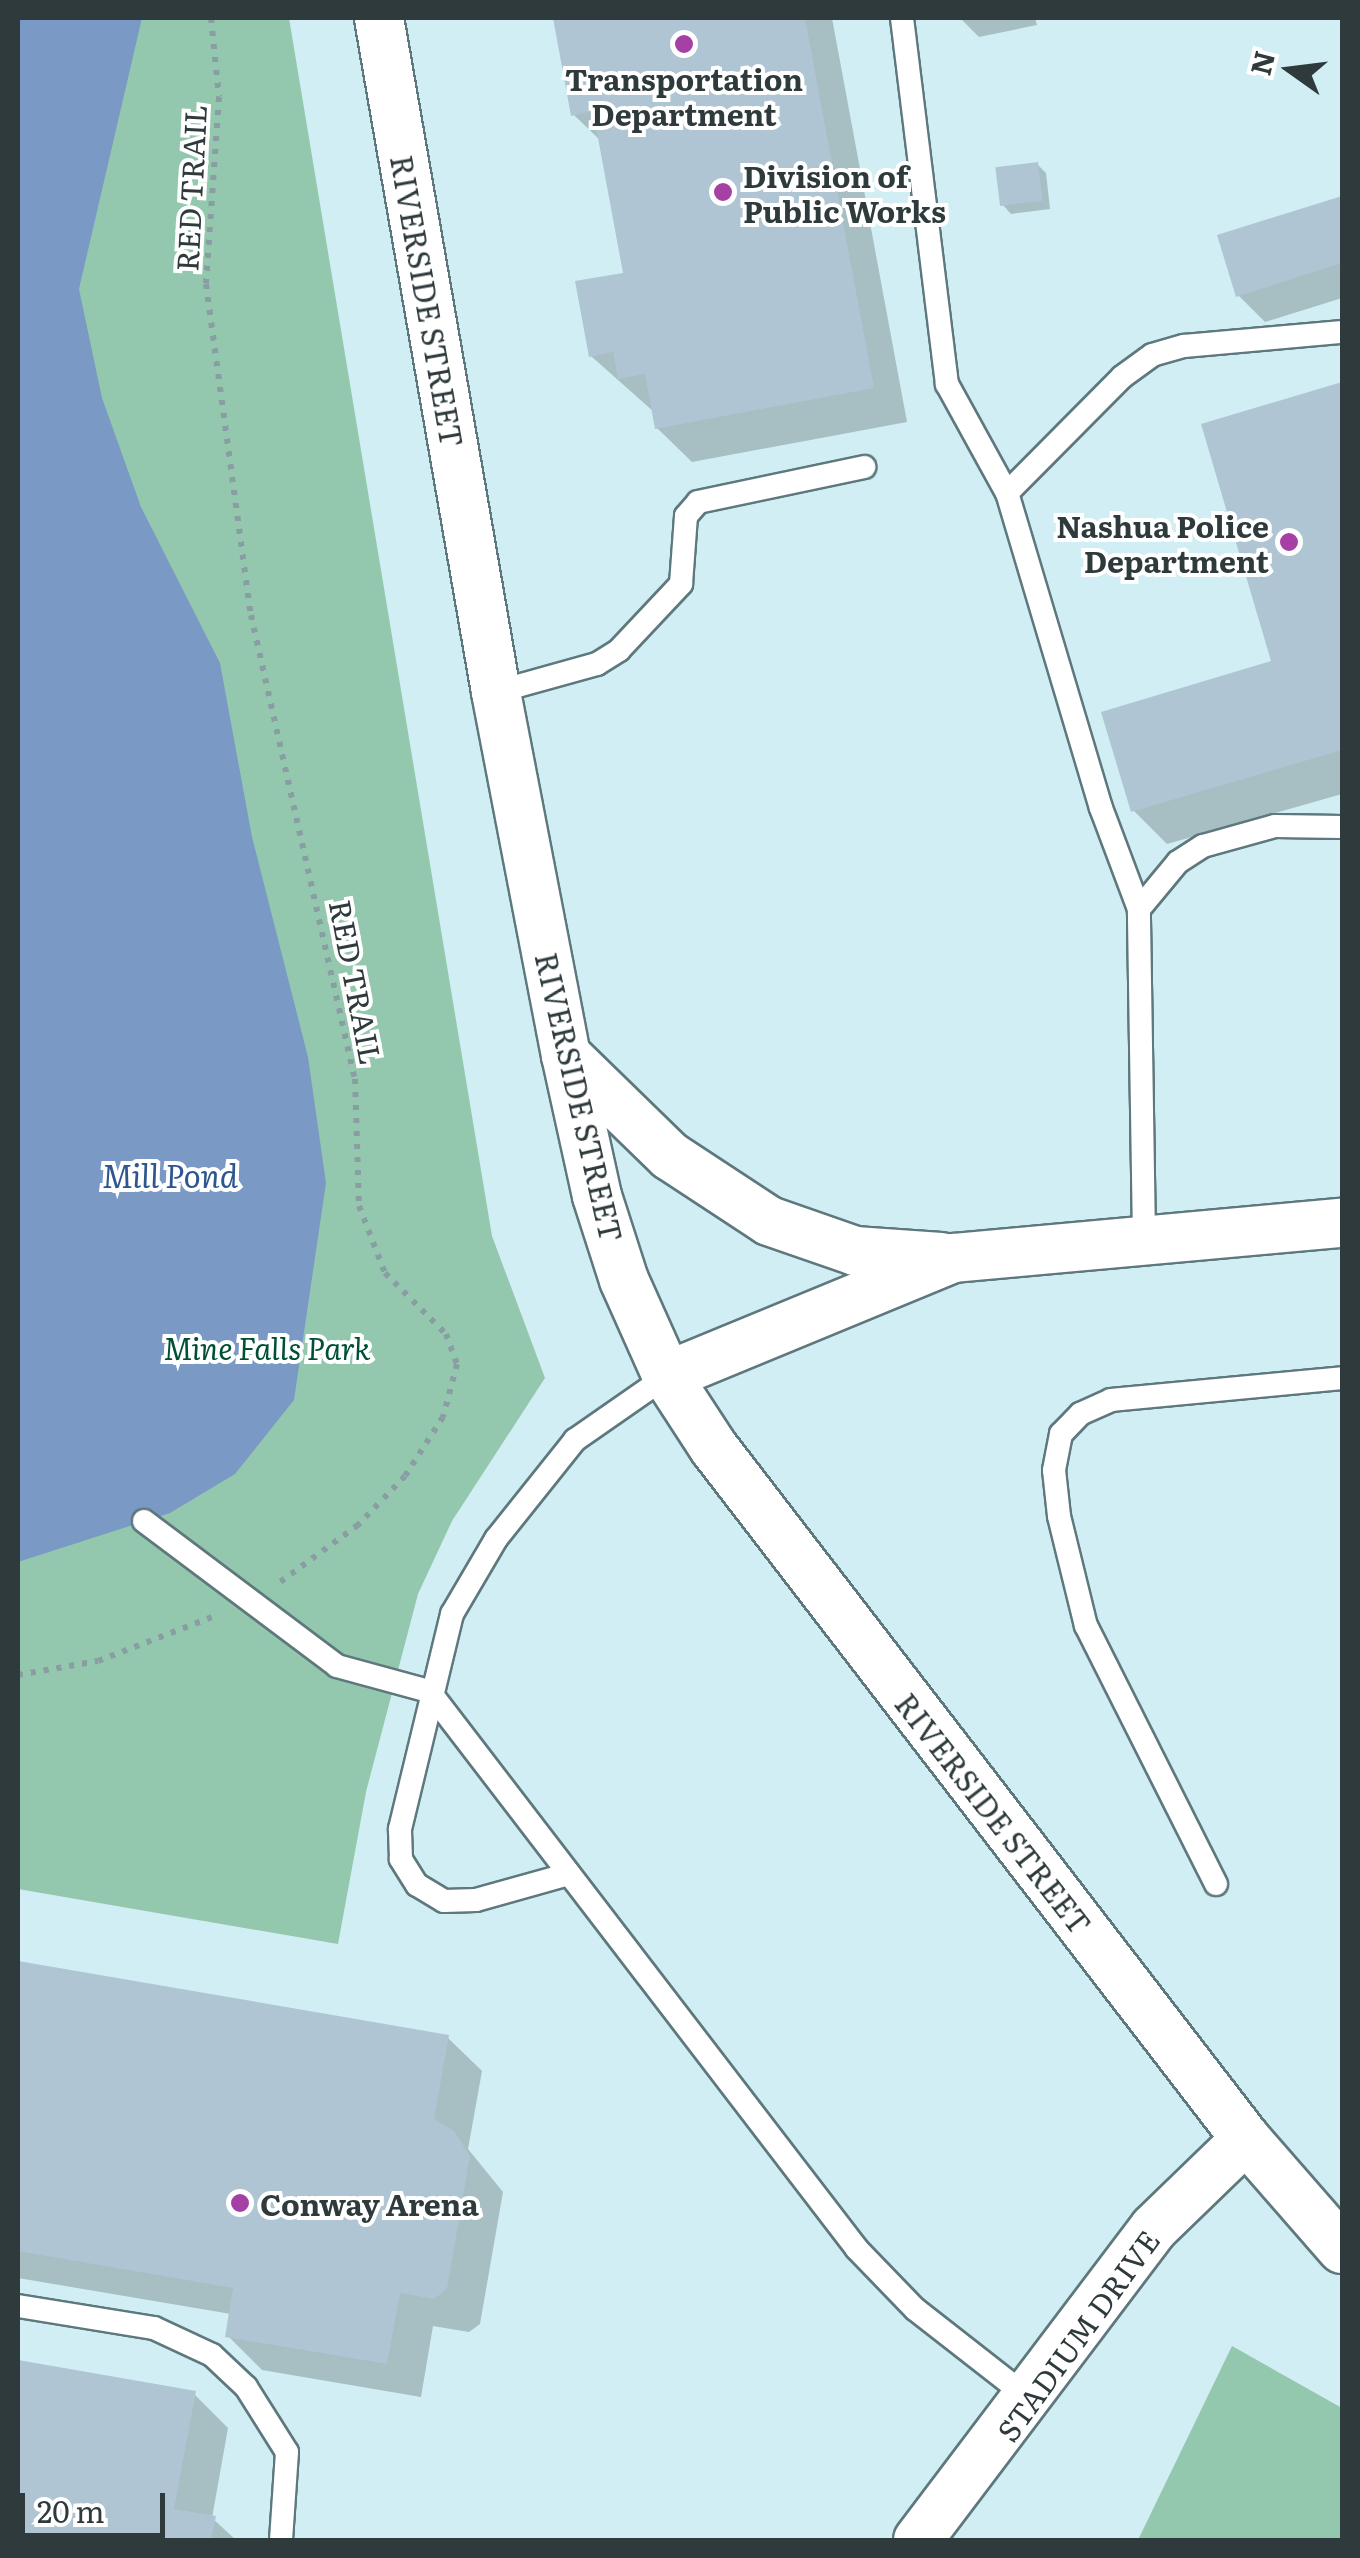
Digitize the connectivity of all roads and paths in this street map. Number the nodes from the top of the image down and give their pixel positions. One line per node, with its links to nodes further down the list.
1 (211, 18): 17 (path, RED TRAIL)
2 (379, 18): 7 (street, RIVERSIDE STREET)
3 (902, 18): 6 (lane)
4 (1342, 332): 6 (lane)
5 (864, 467): 7 (lane)
6 (1007, 493): 9 (lane)
7 (496, 692): 10 (street, RIVERSIDE STREET)
8 (1342, 827): 9 (lane)
9 (1138, 909): 12 (lane)
10 (566, 1054): 13 (street); 14 (street, RIVERSIDE STREET)
11 (1342, 1223): 12 (street)
12 (1144, 1237): 13 (street)
13 (954, 1258): 14 (street)
14 (667, 1376): 19 (lane); 22 (street, RIVERSIDE STREET)
15 (1342, 1378): 21 (lane)
16 (144, 1520): 17 (lane)
17 (254, 1601): 18 (path, RED TRAIL); 19 (lane)
18 (18, 1675)
19 (429, 1691): 20 (lane); 20 (lane)
20 (569, 1874): 25 (lane)
21 (1216, 1884)
22 (1246, 2139): 23 (street, RIVERSIDE STREET); 25 (street, STADIUM DRIVE)
23 (1342, 2249)
24 (18, 2306): 26 (lane)
25 (1030, 2399): 27 (street, STADIUM DRIVE)
26 (281, 2540)
27 (918, 2540)

